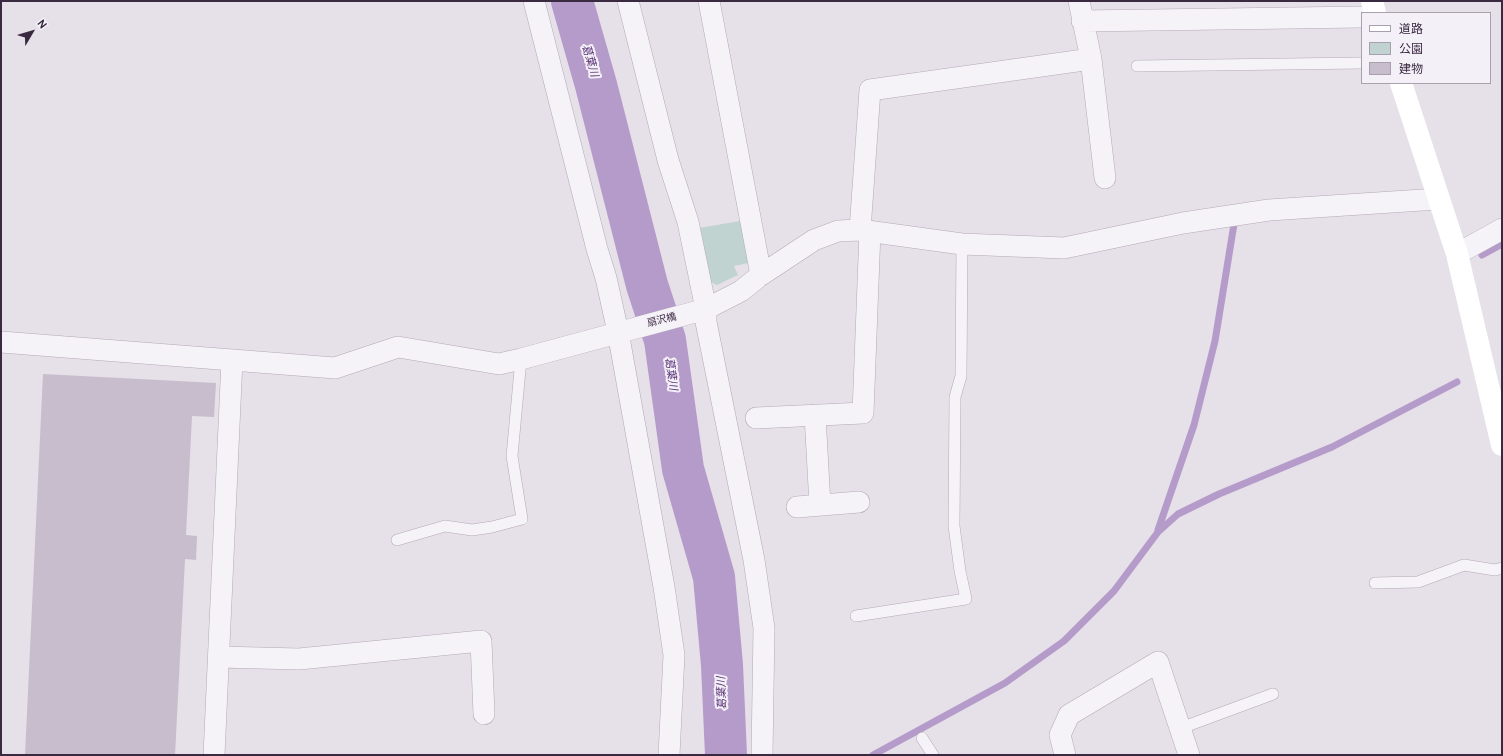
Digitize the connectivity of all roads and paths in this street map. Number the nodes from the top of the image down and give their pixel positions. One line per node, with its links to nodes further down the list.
1 (534, 1): 20 (street)
2 (628, 1): 19 (street)
3 (709, 1): 18 (street)
4 (1372, 1): 6 (street)
5 (1081, 11): 7 (street); 8 (street)
6 (1375, 12)
7 (1361, 17)
8 (1091, 59): 12 (street); 15 (street)
9 (1361, 63): 10 (lane)
10 (1137, 66)
11 (1401, 84): 13 (street)
12 (1105, 178)
13 (1438, 199): 16 (street, 扇沢橋); 17 (street)
14 (1502, 229): 17 (street)
15 (865, 230): 16 (street, 扇沢橋); 18 (street, 扇沢橋); 24 (street)
16 (962, 244): 33 (lane)
17 (1457, 254): 26 (street)
18 (761, 275): 19 (street, 扇沢橋)
19 (706, 310): 20 (street, 扇沢橋); 41 (street)
20 (618, 332): 22 (street, 扇沢橋); 40 (street)
21 (1, 342): 23 (street, 扇沢橋)
22 (521, 359): 23 (street, 扇沢橋); 30 (lane)
23 (232, 360): 34 (street)
24 (815, 416): 25 (street); 28 (street)
25 (756, 418)
26 (1502, 445)
27 (860, 502): 28 (street)
28 (820, 505): 29 (street)
29 (797, 507)
30 (397, 540)
31 (1502, 568): 32 (lane)
32 (1375, 582)
33 (856, 616)
34 (219, 657): 36 (street); 39 (street)
35 (1273, 694): 37 (lane)
36 (484, 714)
37 (1181, 728): 43 (street); 44 (street)
38 (922, 738): 42 (lane)
39 (214, 755)
40 (669, 755)
41 (762, 755)
42 (933, 755)
43 (1065, 755)
44 (1189, 755)

